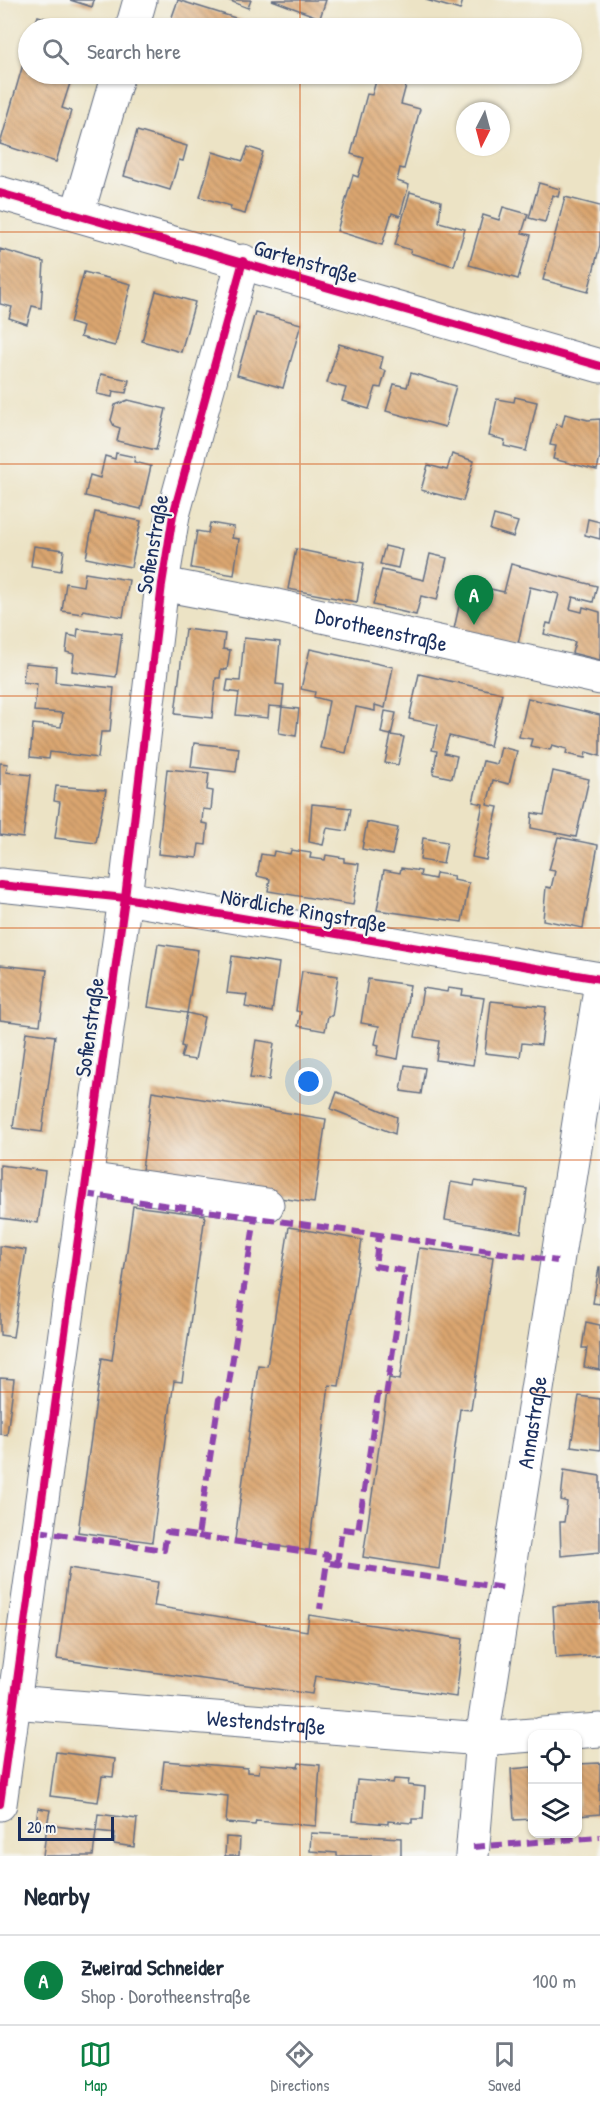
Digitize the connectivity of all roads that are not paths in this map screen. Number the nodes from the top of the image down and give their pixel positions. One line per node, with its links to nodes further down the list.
1 (140, 0): 2 (street)
2 (135, 18)
3 (115, 84): 5 (street)
4 (0, 193): 5 (street, Gartenstraße)
5 (77, 215): 6 (street, Gartenstraße)
6 (243, 261): 7 (street, Gartenstraße); 8 (street, Sofienstraße)
7 (600, 366)
8 (162, 584): 9 (street, Dorotheenstraße); 11 (street, Sofienstraße)
9 (600, 678)
10 (0, 885): 11 (street, Nördliche Ringstraße)
11 (125, 898): 12 (street, Nördliche Ringstraße); 14 (street, Sofienstraße)
12 (600, 979)
13 (600, 990): 20 (street, Annastraße)
14 (86, 1179): 15 (street); 16 (street, Sofienstraße)
15 (267, 1205)
16 (7, 1701): 20 (street, Westendstraße); 21 (street, Sofienstraße)
17 (600, 1730): 18 (street)
18 (582, 1731)
19 (528, 1735): 20 (street, Westendstraße)
20 (482, 1739): 22 (street, Annastraße)
21 (0, 1804)
22 (472, 1856)

